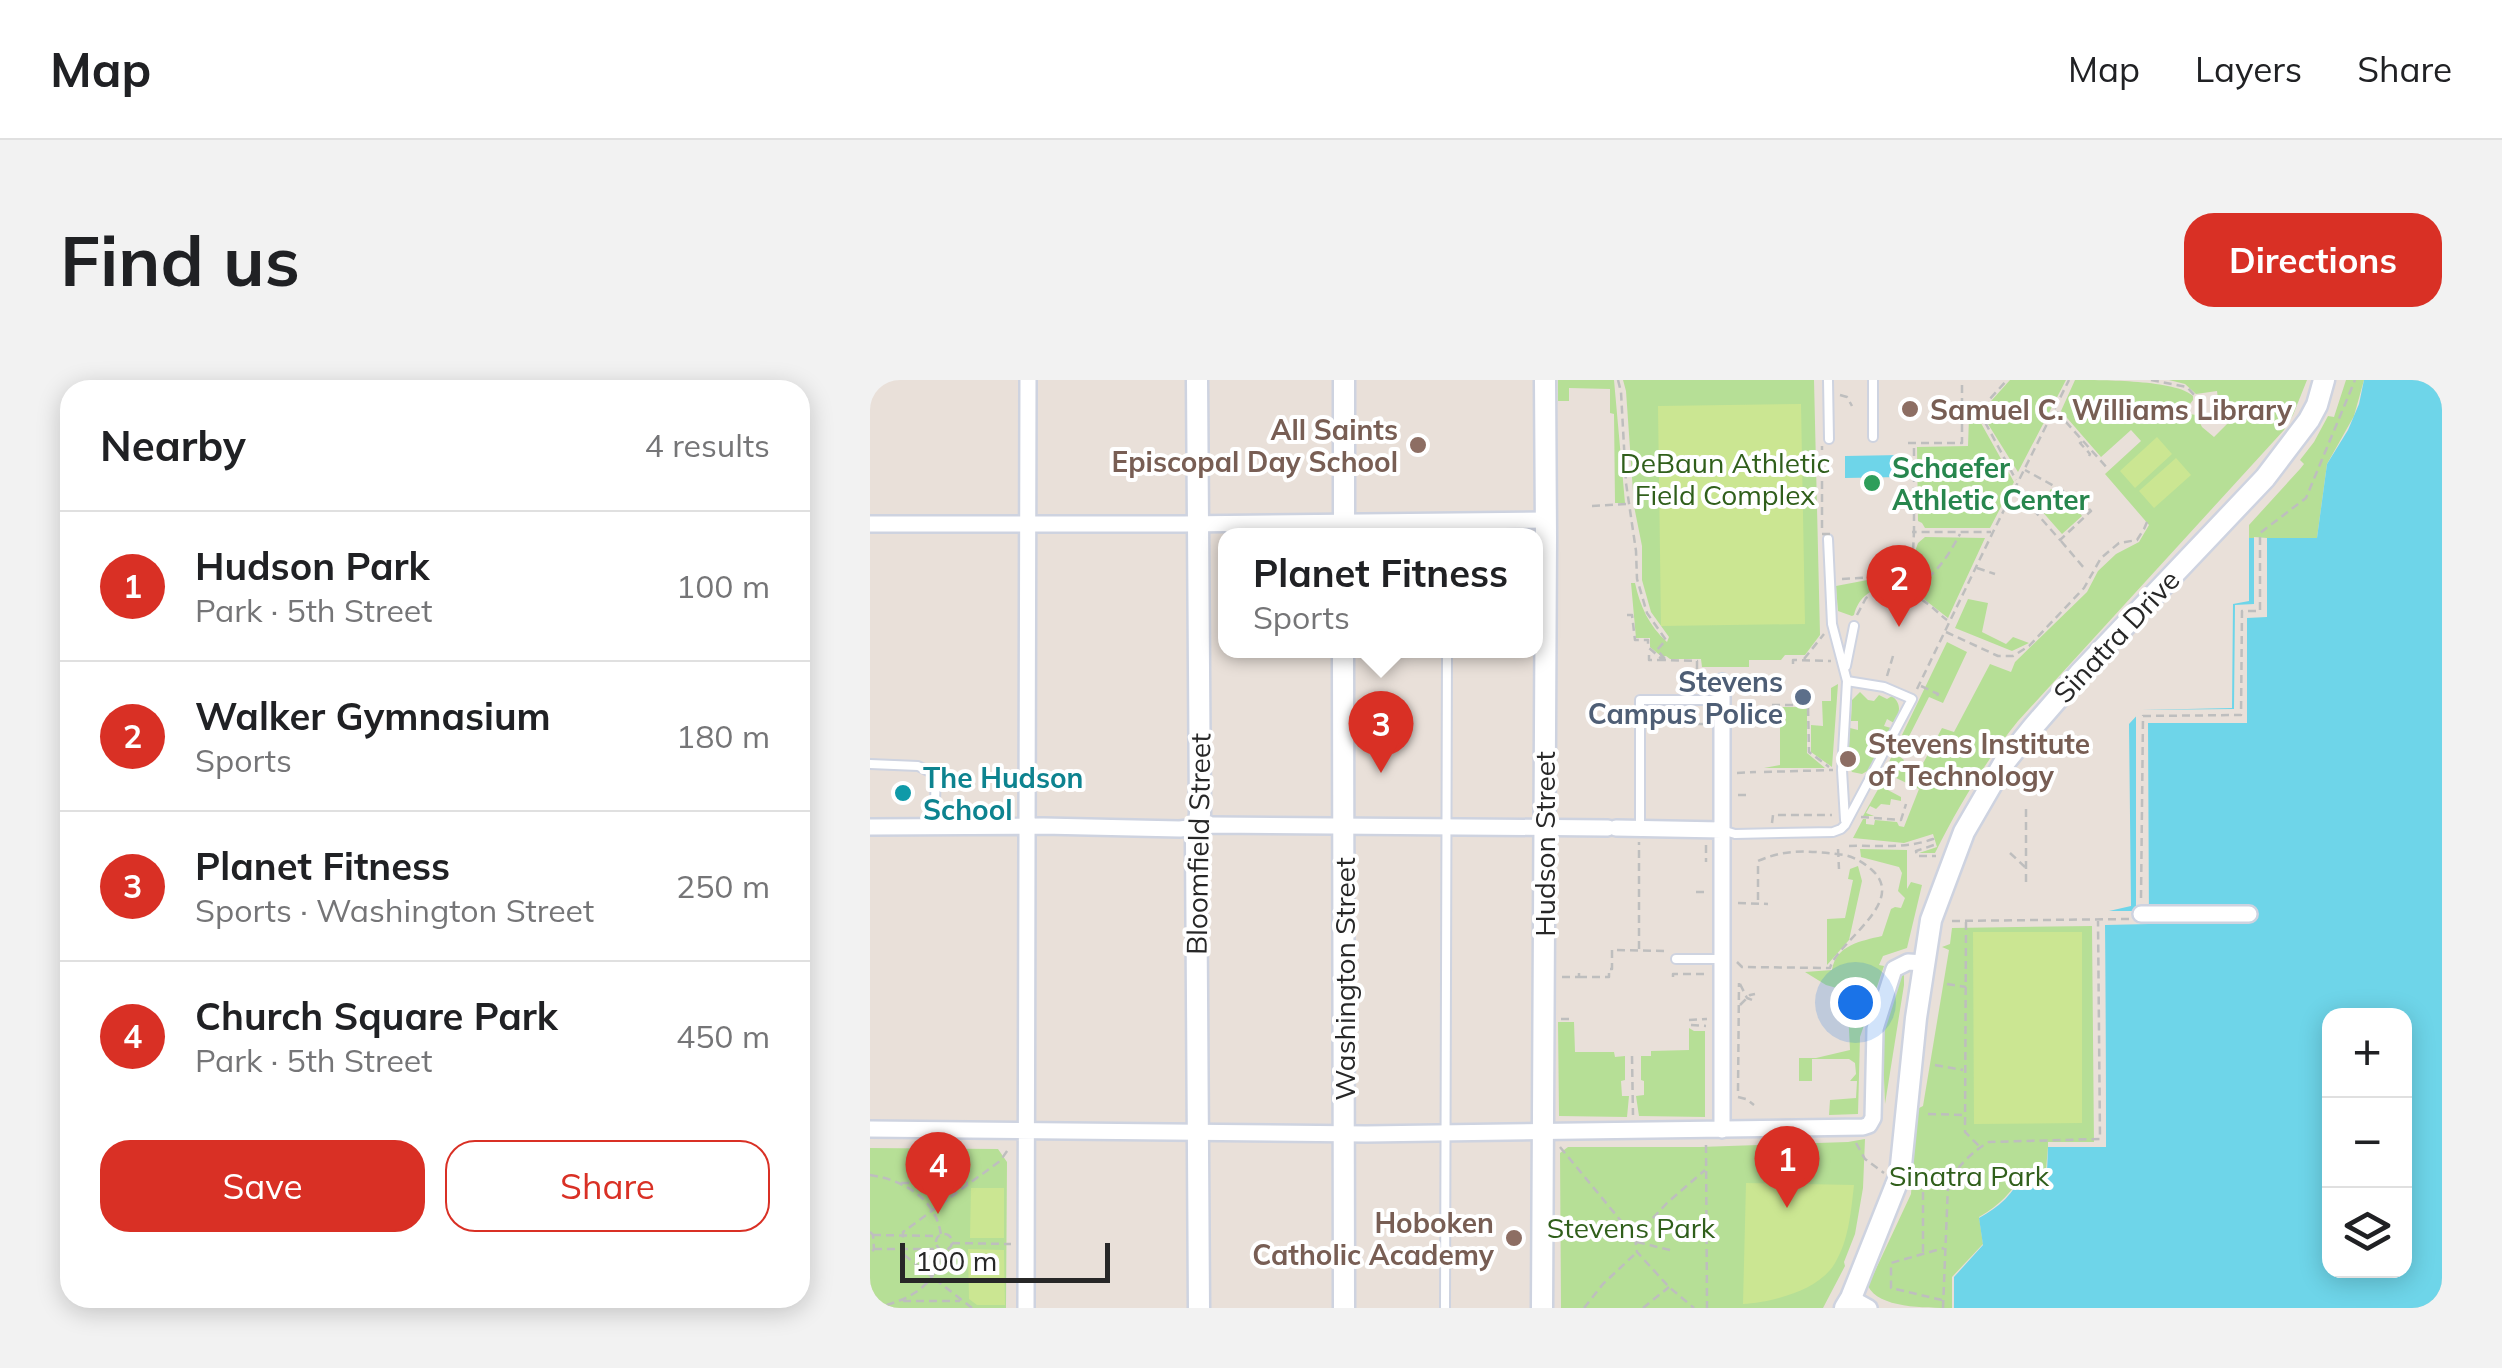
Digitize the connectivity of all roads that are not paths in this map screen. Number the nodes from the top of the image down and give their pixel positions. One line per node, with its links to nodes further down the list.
1 (1028, 380): 11 (street)
2 (1197, 380): 13 (street, Bloomfield Street)
3 (1344, 380): 15 (street)
4 (1545, 380): 10 (street, Hudson Street)
5 (1828, 380): 8 (lane)
6 (1872, 380): 9 (lane)
7 (2324, 380): 39 (street, Sinatra Drive)
8 (1826, 437)
9 (1873, 437)
10 (1546, 520): 14 (street); 31 (street, Hudson Street)
11 (1028, 523): 12 (street); 13 (street); 27 (street)
12 (870, 524)
13 (1198, 524): 15 (street); 29 (street, Bloomfield Street)
14 (1448, 527): 15 (street)
15 (1344, 528)
16 (1826, 537): 20 (lane)
17 (1854, 626): 20 (lane)
18 (1343, 658): 30 (street, Washington Street)
19 (1446, 658): 32 (lane)
20 (1844, 665): 21 (lane)
21 (1848, 681): 25 (lane); 25 (lane)
22 (1721, 683): 23 (street)
23 (1715, 700): 33 (street); 34 (lane)
24 (870, 764): 26 (lane)
25 (1845, 825): 33 (lane)
26 (934, 826): 27 (street); 28 (street)
27 (1028, 826): 29 (street); 41 (street)
28 (870, 827)
29 (1198, 827): 30 (street); 43 (street, Bloomfield Street)
30 (1343, 827): 32 (street); 44 (street, Washington Street)
31 (1544, 827): 32 (street); 34 (street); 46 (street, Hudson Street)
32 (1445, 828): 45 (lane)
33 (1722, 830): 34 (street); 38 (street)
34 (1640, 834)
35 (2141, 914): 36 (street)
36 (2250, 914)
37 (1673, 955): 38 (lane)
38 (1730, 960): 42 (street)
39 (1924, 963): 42 (street); 47 (street, Sinatra Drive)
40 (870, 1129): 41 (street)
41 (1028, 1130): 43 (street); 48 (street)
42 (1722, 1130): 46 (street)
43 (1197, 1132): 44 (street); 49 (street, Bloomfield Street)
44 (1345, 1134): 45 (street); 50 (street, Washington Street)
45 (1446, 1134): 46 (street); 51 (lane)
46 (1551, 1139): 52 (street, Hudson Street)
47 (1855, 1305)
48 (1026, 1308)
49 (1199, 1308)
50 (1344, 1308)
51 (1446, 1308)
52 (1542, 1308)

